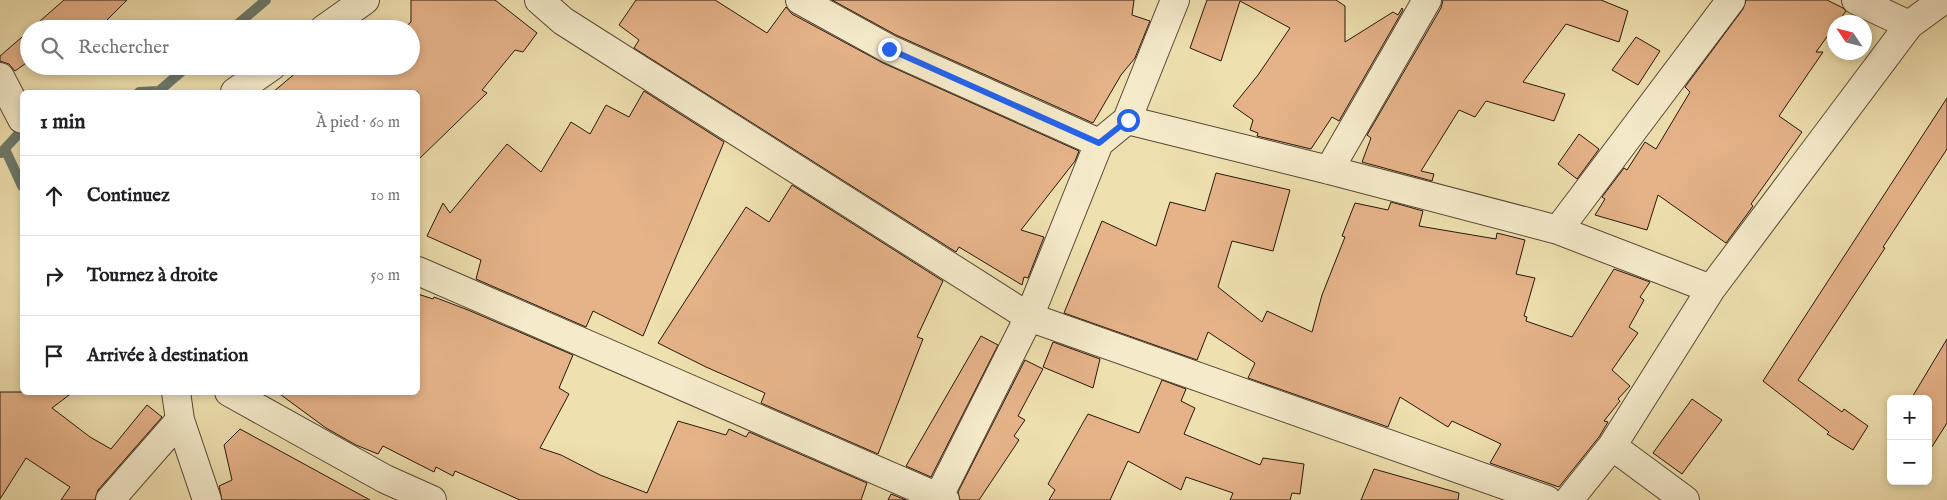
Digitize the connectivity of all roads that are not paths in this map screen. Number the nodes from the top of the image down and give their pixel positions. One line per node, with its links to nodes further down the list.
1 (365, 0): 9 (street)
2 (539, 0): 21 (street)
3 (800, 0): 16 (street)
4 (1175, 0): 15 (street)
5 (1427, 0): 17 (street)
6 (1731, 0): 18 (street)
7 (1856, 0): 10 (street)
8 (1943, 0): 10 (street)
9 (337, 20)
10 (1909, 25): 20 (street)
11 (259, 75): 13 (street)
12 (0, 77): 14 (street)
13 (238, 90)
14 (13, 115)
15 (1128, 120): 16 (street); 17 (street)
16 (1099, 143): 21 (street)
17 (1329, 170): 18 (street)
18 (1558, 230): 20 (street)
19 (420, 272): 26 (street)
20 (1711, 289): 25 (street)
21 (1029, 317): 26 (street); 30 (street)
22 (176, 395): 24 (street)
23 (234, 395): 29 (street)
24 (180, 420): 27 (street); 28 (street)
25 (1612, 446): 31 (street); 32 (street)
26 (940, 499)
27 (110, 500)
28 (207, 500)
29 (432, 500)
30 (1547, 500)
31 (1569, 500)
32 (1685, 500)

